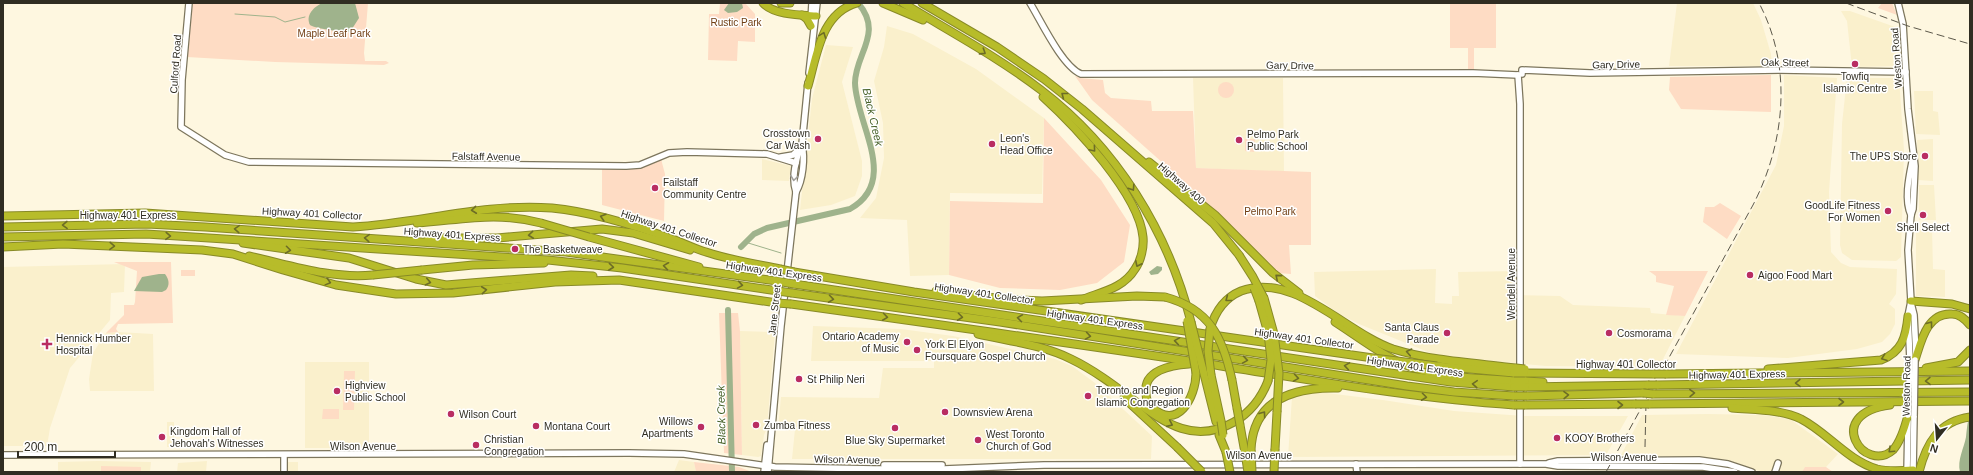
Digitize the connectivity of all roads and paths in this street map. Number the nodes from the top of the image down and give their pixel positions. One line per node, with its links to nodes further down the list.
1 (189, 3): 26 (main road, Culford Road)
2 (763, 3): 14 (highway)
3 (781, 3): 4 (highway)
4 (790, 3)
5 (812, 3): 15 (main road, Jane Street)
6 (817, 3): 15 (main road, Jane Street)
7 (883, 3): 17 (highway)
8 (903, 3): 17 (highway)
9 (922, 3): 18 (highway, Highway 400)
10 (932, 3): 18 (highway)
11 (1030, 3): 23 (main road, Gary Drive)
12 (1898, 3): 21 (main road, Weston Road)
13 (854, 4): 24 (highway, one-way to 13)
14 (802, 15): 15 (highway); 16 (highway)
15 (814, 16): 16 (main road, Jane Street); 19 (main road, Jane Street)
16 (811, 26): 19 (main road, Jane Street)
17 (950, 31): 22 (highway, one-way to 22)
18 (980, 36): 25 (highway, Highway 400, one-way to 18)
19 (812, 42): 24 (main road, Jane Street)
20 (1664, 71): 21 (main road, Oak Street); 23 (main road, Gary Drive)
21 (1906, 72): 46 (main road, Weston Road)
22 (1016, 73): 45 (highway, one-way to 45); 58 (highway, one-way to 58, bridge)
23 (1520, 73): 75 (main road, Wendell Avenue)
24 (808, 86): 27 (main road, Jane Street)
25 (1095, 119): 48 (highway, one-way to 25); 52 (highway, Highway 400, bridge)
26 (181, 127): 28 (main road, Falstaff Avenue)
27 (802, 144): 28 (main road); 29 (main road, Jane Street); 30 (main road, Jane Street)
28 (778, 157): 29 (main road, Falstaff Avenue)
29 (796, 163): 30 (main road, Jane Street, one-way to 30)
30 (796, 192): 77 (main road, Jane Street)
31 (3, 216): 32 (highway, Highway 401 Collector)
32 (378, 225): 38 (highway, Highway 401 Collector, one-way to 32); 41 (highway, bridge)
33 (3, 227): 36 (highway, Highway 401 Express, one-way to 33)
34 (3, 237): 35 (highway, Highway 401 Express, one-way to 35)
35 (222, 239): 40 (highway, Highway 401 Express); 42 (highway, one-way to 42)
36 (406, 241): 38 (highway, one-way to 36); 41 (highway, Highway 401 Express, one-way to 36)
37 (3, 247): 39 (highway, one-way to 39)
38 (706, 252): 44 (highway, Highway 401 Collector, bridge)
39 (237, 255): 40 (highway, bridge); 42 (highway, one-way to 42)
40 (572, 262): 64 (highway, Highway 401 Express, one-way to 64, bridge)
41 (719, 273): 60 (highway, Highway 401 Express, one-way to 41, bridge)
42 (619, 280): 51 (highway, one-way to 51, bridge)
43 (1262, 287): 48 (highway); 58 (highway, one-way to 58, bridge); 60 (highway)
44 (898, 289): 45 (highway); 60 (highway, Highway 401 Collector, bridge)
45 (1081, 300): 70 (highway, bridge)
46 (1911, 301): 47 (highway); 49 (main road, Weston Road); 54 (main road, Weston Road)
47 (1970, 309)
48 (1333, 315): 60 (highway, one-way to 48)
49 (1908, 316): 54 (main road, Weston Road); 59 (highway, one-way to 59)
50 (1970, 325): 54 (highway, one-way to 50)
51 (953, 327): 55 (highway); 61 (highway)
52 (1271, 333): 61 (highway, one-way to 52, bridge); 84 (highway, bridge)
53 (1970, 350): 56 (highway)
54 (1913, 360): 68 (main road, Weston Road, bridge)
55 (1214, 365): 58 (highway); 63 (highway, one-way to 63)
56 (1906, 371): 57 (highway, Highway 401 Collector); 59 (highway, Highway 401 Collector)
57 (1970, 371)
58 (1204, 374): 81 (highway, bridge)
59 (1733, 374): 60 (highway, Highway 401 Collector, bridge)
60 (1515, 377): 62 (highway, Highway 401 Express, one-way to 60, bridge)
61 (1104, 379): 80 (highway, bridge)
62 (1969, 380)
63 (1365, 389): 67 (highway, one-way to 67, bridge); 70 (highway, one-way to 63)
64 (1970, 392)
65 (1970, 401): 66 (highway)
66 (1917, 402): 67 (highway, one-way to 66); 68 (highway, one-way to 66)
67 (1690, 404): 78 (highway)
68 (1911, 415): 78 (main road, Weston Road)
69 (1967, 418): 78 (highway)
70 (1248, 452): 82 (highway, bridge); 83 (highway, bridge)
71 (3, 455): 72 (main road, Wilson Avenue)
72 (284, 455): 77 (main road, Wilson Avenue); 79 (main road)
73 (1778, 463): 88 (main road)
74 (1356, 464): 75 (main road, Wilson Avenue); 77 (main road, Wilson Avenue); 85 (main road)
75 (1520, 464): 76 (main road, Wilson Avenue)
76 (1546, 464): 86 (main road, Wilson Avenue); 87 (main road, Wilson Avenue)
77 (766, 467)
78 (1912, 471)
79 (284, 472)
80 (1202, 472)
81 (1230, 472)
82 (1248, 472)
83 (1252, 472)
84 (1274, 472)
85 (1356, 472)
86 (1735, 472)
87 (1752, 472)
88 (1775, 472)

